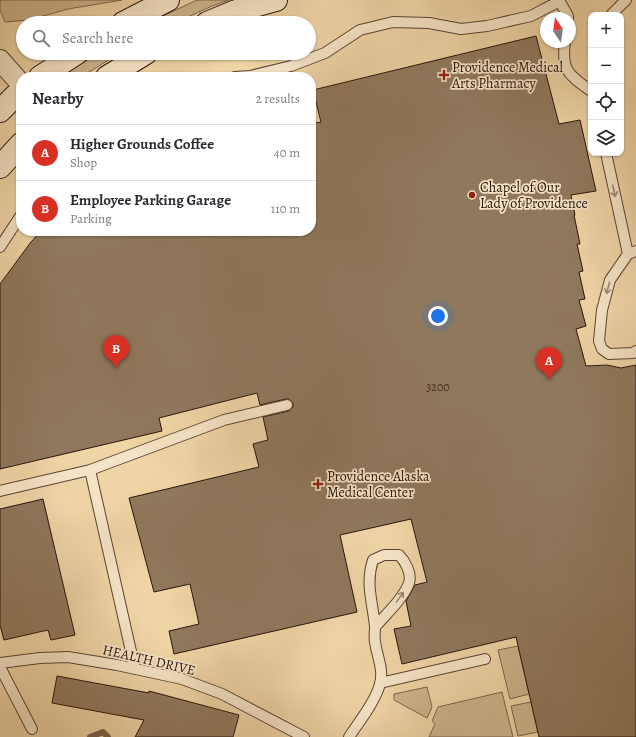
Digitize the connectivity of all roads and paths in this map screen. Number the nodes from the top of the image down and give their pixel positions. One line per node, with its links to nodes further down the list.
1 (168, 0): 8 (main road)
2 (276, 0): 9 (main road)
3 (556, 0): 11 (lane)
4 (559, 0): 6 (lane)
5 (626, 0): 7 (lane)
6 (566, 12)
7 (614, 12)
8 (137, 16)
9 (224, 16)
10 (564, 48): 20 (lane)
11 (316, 56)
12 (0, 60): 19 (street)
13 (66, 60): 16 (main road)
14 (135, 60): 17 (main road)
15 (306, 60): 18 (lane)
16 (48, 72)
17 (115, 72)
18 (266, 72)
19 (16, 78)
20 (588, 89)
21 (16, 95): 22 (main road)
22 (0, 111)
23 (16, 149): 25 (main road)
24 (607, 156): 28 (lane, one-way to 28)
25 (0, 167)
26 (16, 223): 27 (lane)
27 (0, 247)
28 (632, 253): 29 (lane, one-way to 29)
29 (636, 351)
30 (286, 405): 31 (lane)
31 (90, 470): 32 (lane); 37 (lane)
32 (0, 491)
33 (375, 627): 33 (lane, one-way to 33); 38 (lane)
34 (485, 659): 38 (lane)
35 (0, 663): 37 (lane, HEALTH DRIVE)
36 (0, 667): 39 (lane)
37 (134, 669): 40 (lane, HEALTH DRIVE)
38 (380, 683): 41 (lane)
39 (32, 729)
40 (304, 737)
41 (349, 737)

